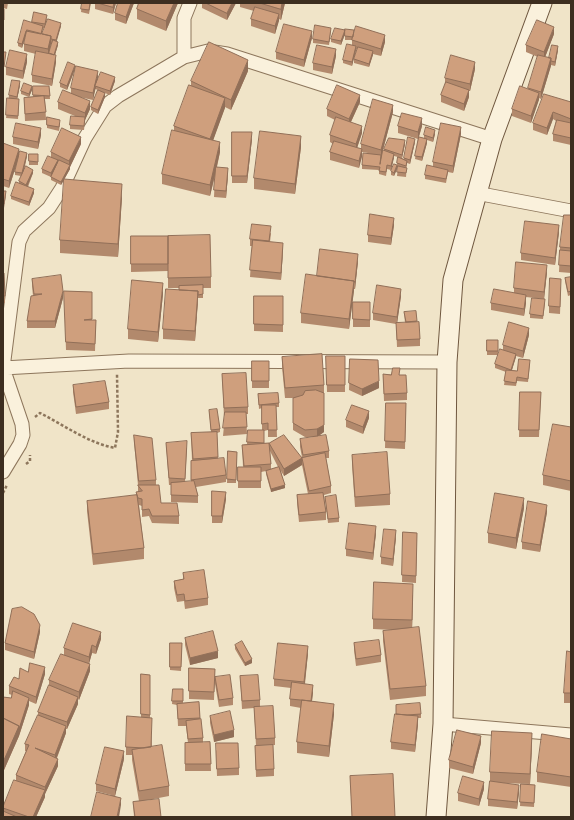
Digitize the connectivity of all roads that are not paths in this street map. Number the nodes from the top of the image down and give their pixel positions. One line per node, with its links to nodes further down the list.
1 (190, 3): 3 (street)
2 (542, 3): 4 (main road)
3 (184, 57): 4 (street); 8 (street)
4 (492, 139): 5 (main road)
5 (476, 193): 6 (street); 7 (main road)
6 (571, 211)
7 (447, 362): 8 (street); 10 (main road)
8 (3, 368): 9 (street)
9 (6, 476)
10 (443, 724): 11 (street); 12 (main road)
11 (571, 735)
12 (436, 817)

